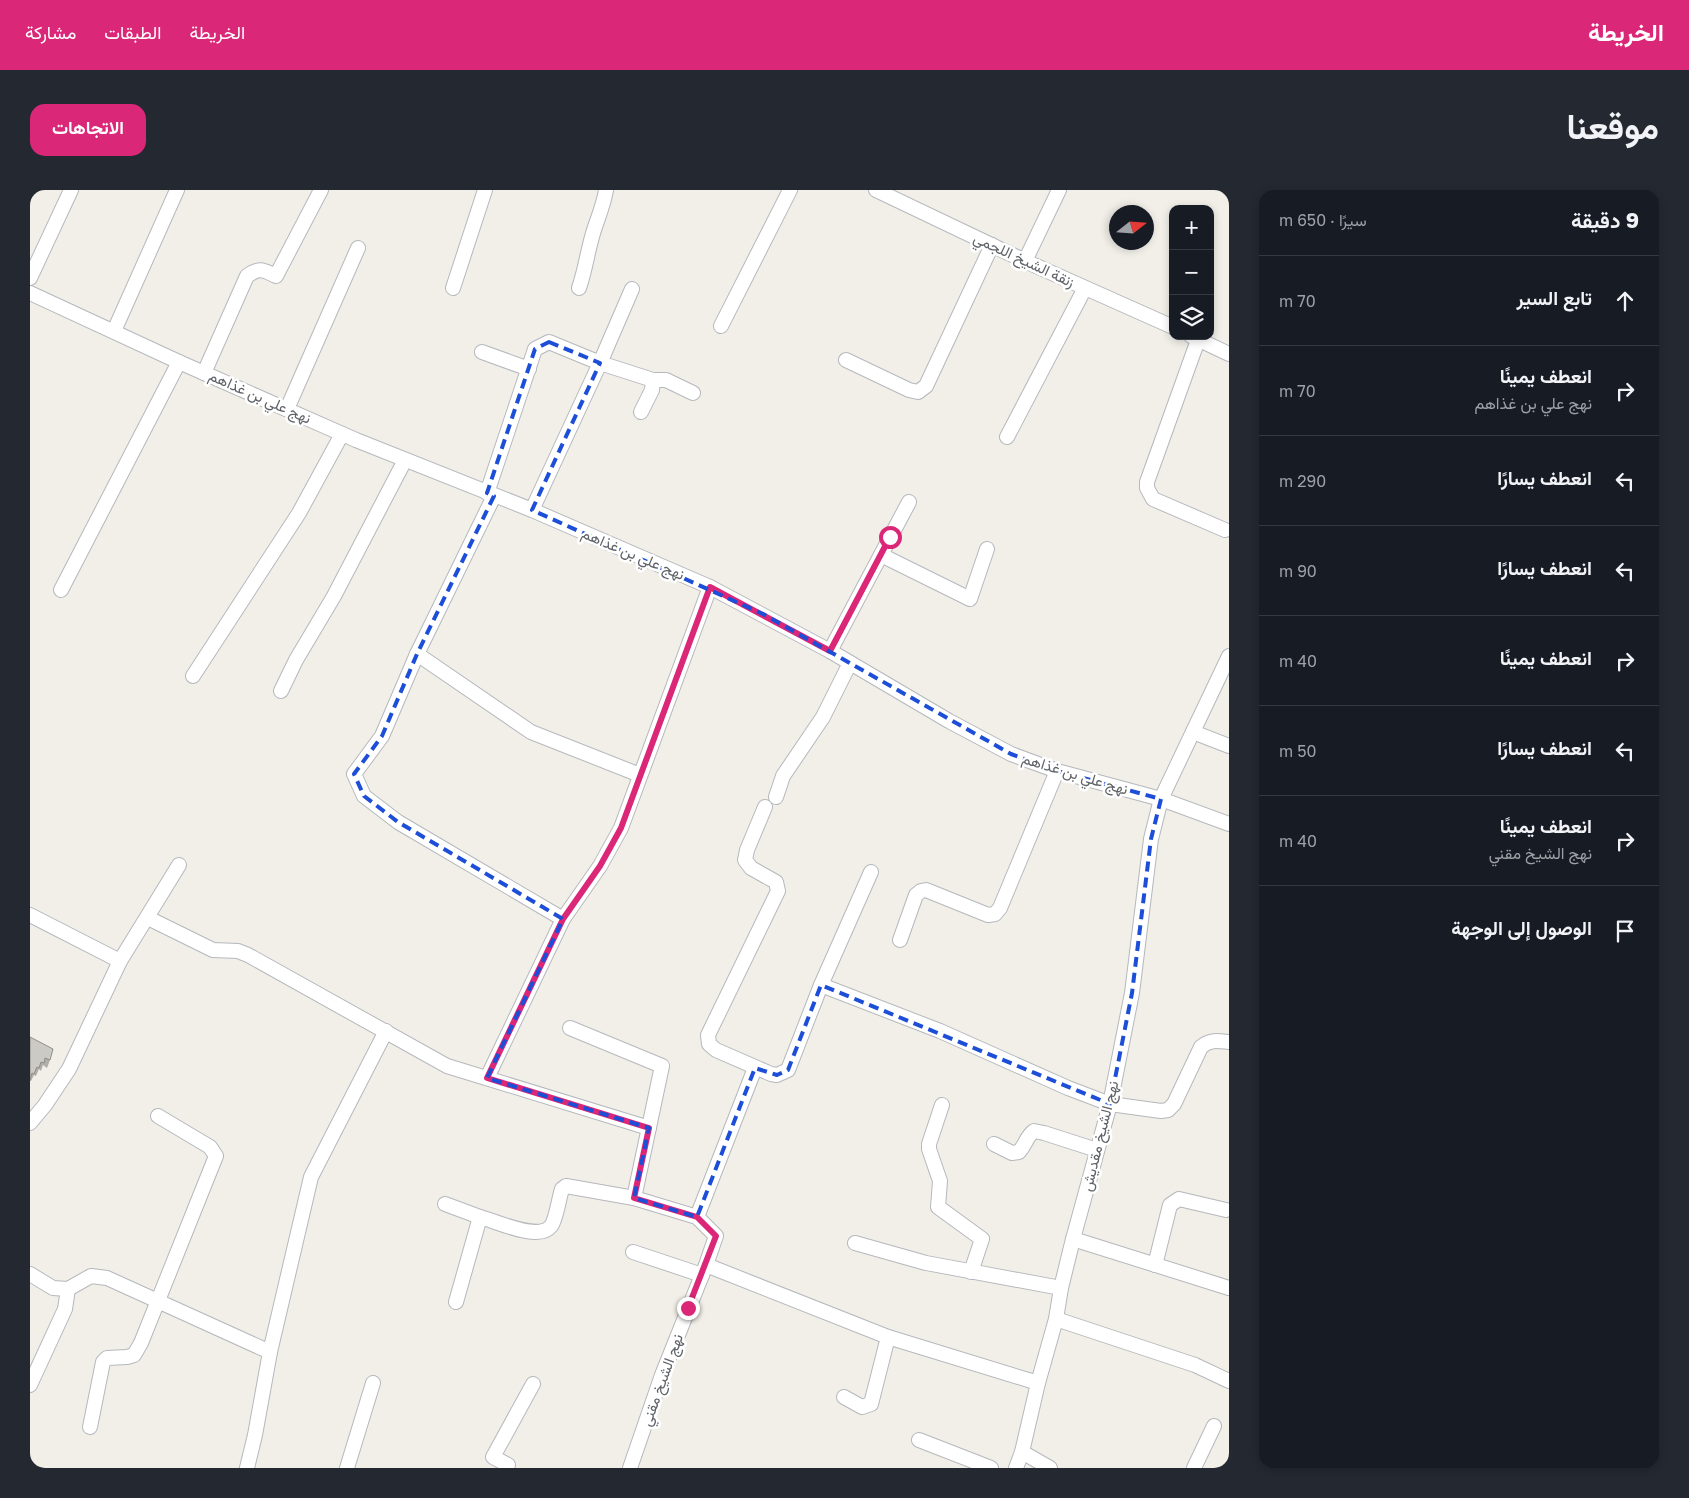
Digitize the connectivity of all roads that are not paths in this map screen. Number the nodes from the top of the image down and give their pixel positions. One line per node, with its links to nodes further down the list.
1 (71, 190): 13 (street)
2 (177, 190): 21 (street)
3 (321, 190): 30 (street)
4 (485, 190): 14 (street)
5 (606, 190): 15 (street)
6 (790, 190): 20 (street)
7 (876, 190): 9 (street, زنقة الشيخ اللجمي)
8 (1059, 190): 12 (street)
9 (901, 196): 10 (street, زنقة الشيخ اللجمي)
10 (992, 245): 12 (street, زنقة الشيخ اللجمي); 26 (street)
11 (358, 248): 33 (street)
12 (1025, 261): 16 (street, زنقة الشيخ اللجمي)
13 (30, 278)
14 (453, 288)
15 (579, 288)
16 (1084, 288): 19 (street, زنقة الشيخ اللجمي); 36 (street)
17 (632, 289): 28 (street)
18 (30, 293): 21 (street, نهج علي بن غذاهم)
19 (1169, 325)
20 (721, 326)
21 (114, 331): 27 (street, نهج علي بن غذاهم)
22 (1194, 340): 41 (street)
23 (1199, 340): 25 (street)
24 (482, 352): 29 (street)
25 (1229, 354)
26 (846, 360)
27 (179, 362): 30 (street, نهج علي بن غذاهم); 45 (street)
28 (600, 363): 29 (street); 31 (street); 40 (street)
29 (529, 368): 38 (street)
30 (204, 373): 33 (street, نهج علي بن غذاهم)
31 (653, 380): 32 (street); 34 (street)
32 (694, 393)
33 (287, 409): 35 (street, نهج علي بن غذاهم)
34 (641, 412)
35 (342, 434): 37 (street, نهج علي بن غذاهم); 50 (street)
36 (1008, 436)
37 (405, 460): 38 (street, نهج علي بن غذاهم); 51 (street)
38 (490, 494): 40 (street, نهج علي بن غذاهم); 47 (street)
39 (909, 502): 43 (street)
40 (532, 510): 44 (street, نهج علي بن غذاهم)
41 (1225, 530)
42 (987, 549): 43 (street)
43 (881, 554): 46 (street)
44 (710, 587): 46 (street, نهج علي بن غذاهم); 55 (street)
45 (60, 590)
46 (830, 651): 49 (street, نهج علي بن غذاهم)
47 (417, 654): 55 (street); 64 (street)
48 (1229, 656): 52 (street, نهج الشيخ مقديش)
49 (850, 663): 54 (street, نهج علي بن غذاهم); 56 (street)
50 (193, 676)
51 (282, 691)
52 (1193, 732): 53 (street); 57 (street, نهج الشيخ مقديش)
53 (1229, 746)
54 (1057, 771): 57 (street, نهج علي بن غذاهم); 65 (street)
55 (640, 775): 64 (street)
56 (776, 797)
57 (1160, 799): 59 (street, نهج علي بن غذاهم); 73 (street, نهج الشيخ مقديش)
58 (765, 807): 71 (street)
59 (1229, 824)
60 (179, 865): 63 (street)
61 (871, 872): 67 (street)
62 (30, 916): 66 (street)
63 (148, 918): 66 (street); 69 (street)
64 (563, 919): 72 (street)
65 (900, 940)
66 (120, 961): 76 (street)
67 (821, 985): 71 (street); 73 (street)
68 (570, 1028): 77 (street)
69 (386, 1031): 72 (street); 99 (street)
70 (1229, 1042): 73 (street)
71 (755, 1068): 84 (street)
72 (487, 1078): 77 (street)
73 (1110, 1104): 79 (street, نهج الشيخ مقديش)
74 (942, 1105): 90 (street)
75 (158, 1116): 95 (street)
76 (30, 1123)
77 (649, 1128): 80 (street)
78 (994, 1144): 79 (street)
79 (1097, 1150): 85 (street, نهج الشيخ مقديش)
80 (634, 1198): 83 (street); 84 (street)
81 (445, 1204): 83 (street)
82 (1226, 1210): 88 (street)
83 (480, 1217): 96 (street)
84 (697, 1217): 89 (street, نهج الشيخ مقني)
85 (1073, 1239): 88 (street); 92 (street, نهج الشيخ مقديش)
86 (855, 1243): 90 (street)
87 (633, 1252): 89 (street)
88 (1155, 1265): 93 (street)
89 (704, 1270): 98 (street); 113 (street, نهج الشيخ مقني)
90 (971, 1272): 92 (street)
91 (30, 1274): 94 (street)
92 (1062, 1288): 97 (street, نهج الشيخ مقديش)
93 (1229, 1288)
94 (68, 1289): 95 (street); 104 (street)
95 (159, 1302): 99 (street); 107 (street)
96 (456, 1302)
97 (1056, 1319): 100 (street); 102 (street, نهج الشيخ مقديش)
98 (888, 1336): 102 (street); 105 (street)
99 (270, 1352): 110 (street)
100 (1229, 1381)
101 (373, 1383): 111 (street)
102 (1038, 1383): 109 (street, نهج الشيخ مقديش)
103 (533, 1384): 112 (street)
104 (30, 1385)
105 (844, 1397)
106 (1214, 1426): 117 (street)
107 (90, 1428)
108 (919, 1440): 114 (street)
109 (1022, 1452): 115 (street, نهج الشيخ مقديش); 116 (street)
110 (246, 1468)
111 (347, 1468)
112 (507, 1468)
113 (630, 1468)
114 (990, 1468)
115 (1016, 1468)
116 (1050, 1468)
117 (1194, 1468)

